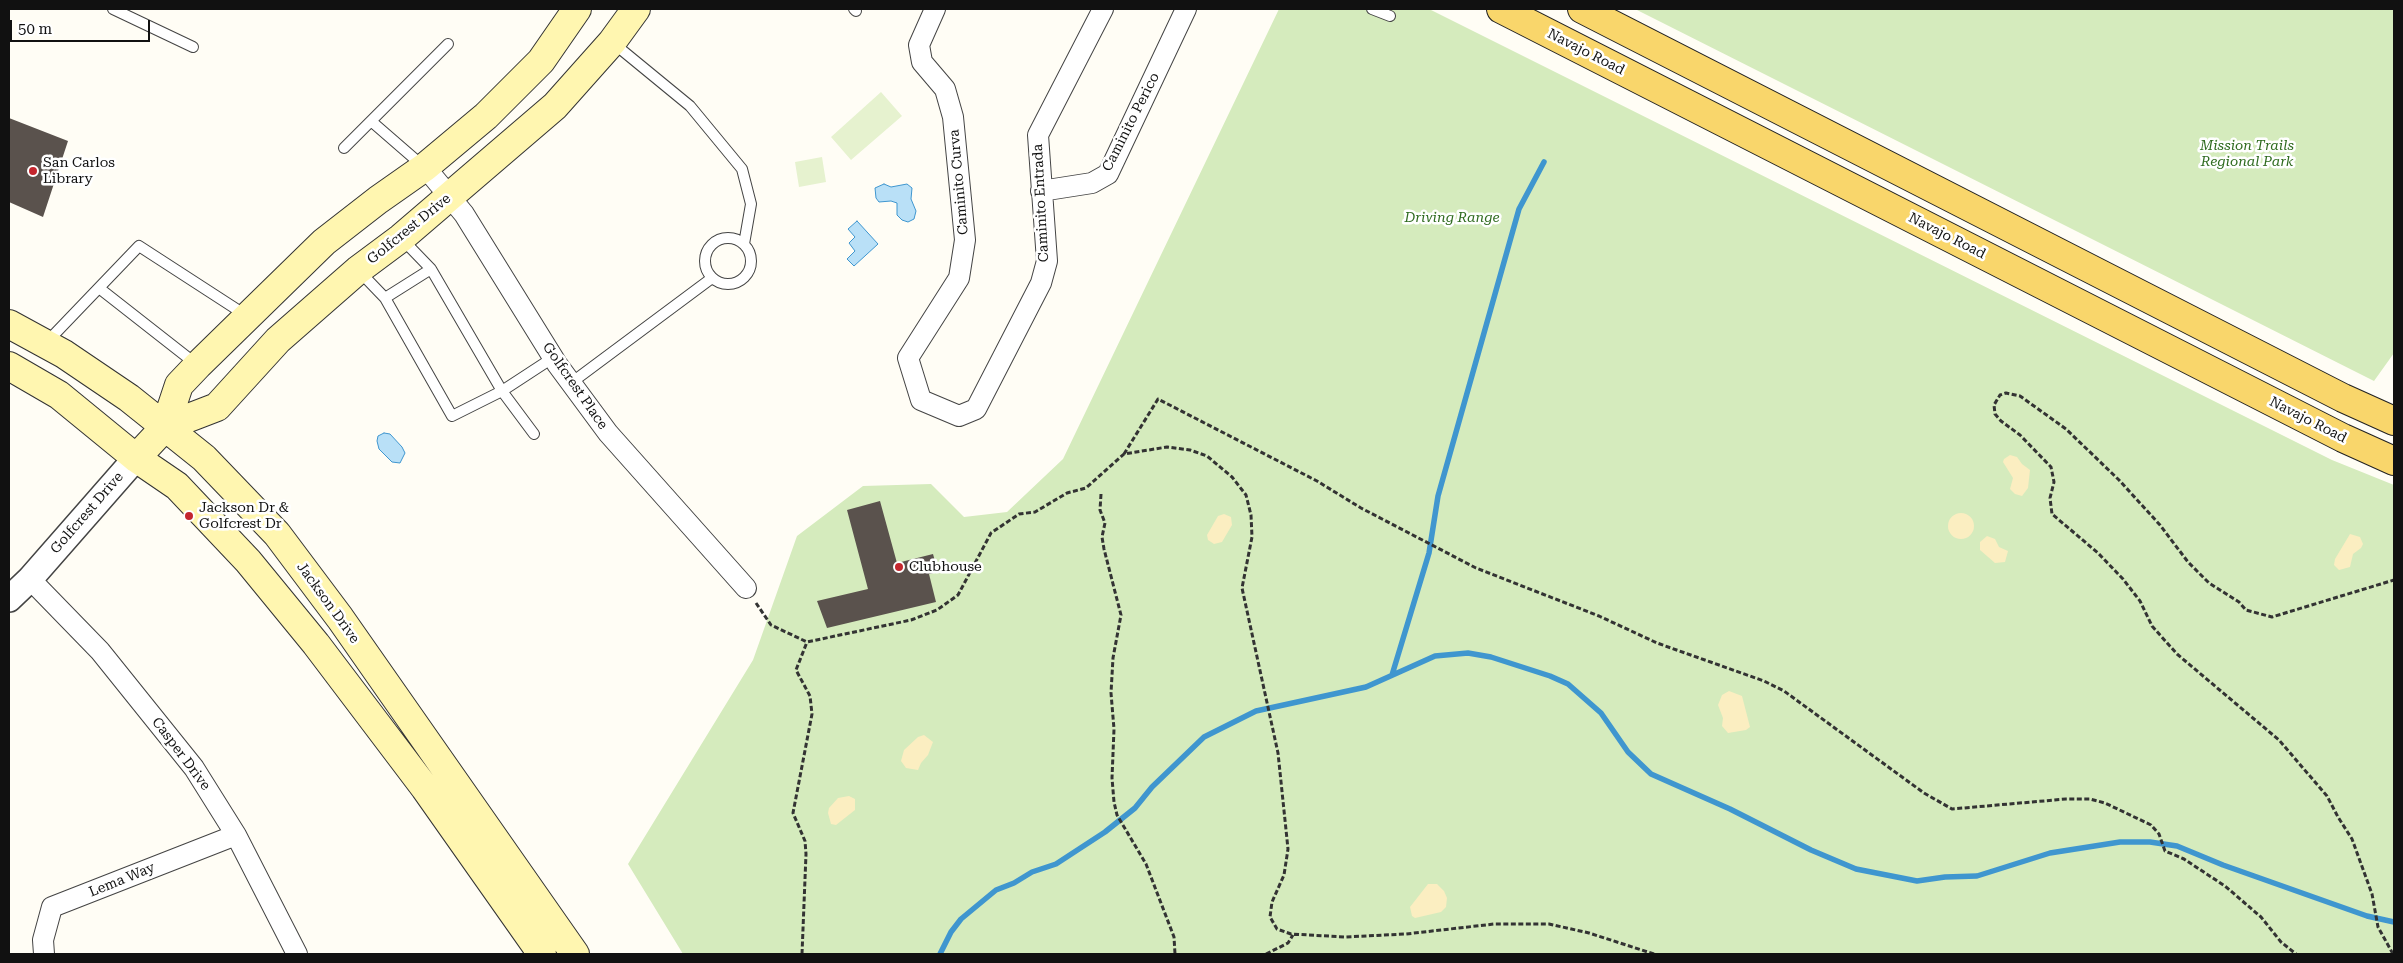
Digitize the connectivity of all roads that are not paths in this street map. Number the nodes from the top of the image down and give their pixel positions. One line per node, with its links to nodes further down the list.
1 (113, 9): 13 (lane)
2 (577, 9): 16 (main road, Golfcrest Drive)
3 (636, 9): 11 (main road, Golfcrest Drive)
4 (935, 9): 34 (street, Caminito Curva)
5 (1103, 9): 17 (street, Caminito Entrada)
6 (1186, 9): 17 (street, Caminito Perico)
7 (1372, 9): 10 (lane)
8 (1501, 9): 39 (main road, Navajo Road)
9 (1582, 9): 35 (main road)
10 (1390, 16)
11 (612, 42): 18 (main road, Golfcrest Drive); 20 (lane)
12 (448, 44): 14 (lane)
13 (192, 47)
14 (371, 121): 15 (lane); 16 (lane)
15 (344, 148)
16 (425, 167): 18 (street, Golfcrest Place); 26 (main road, Golfcrest Drive)
17 (1041, 191): 34 (street, Caminito Entrada)
18 (450, 196): 19 (main road, Golfcrest Drive); 29 (street, Golfcrest Place)
19 (401, 238): 21 (lane); 22 (main road, Golfcrest Drive)
20 (744, 244): 23 (lane); 23 (lane)
21 (431, 269): 25 (lane); 33 (lane)
22 (358, 270): 25 (lane); 36 (main road, Golfcrest Drive)
23 (712, 278): 32 (lane)
24 (99, 288): 26 (lane); 28 (lane); 30 (lane)
25 (385, 298): 33 (lane)
26 (248, 316): 30 (main road, Golfcrest Drive)
27 (9, 324): 28 (main road, Jackson Drive)
28 (46, 344): 36 (main road, Jackson Drive)
29 (554, 357): 32 (street, Golfcrest Place); 33 (lane)
30 (198, 365): 36 (main road, Golfcrest Drive)
31 (9, 366): 38 (main road)
32 (571, 383): 41 (street, Golfcrest Place)
33 (502, 391): 37 (lane)
34 (983, 398)
35 (2394, 421)
36 (165, 427): 38 (main road, Golfcrest Drive); 47 (main road, Jackson Drive)
37 (534, 434)
38 (136, 458): 40 (street, Golfcrest Drive); 46 (main road)
39 (2394, 460)
40 (30, 579): 42 (street, Golfcrest Drive); 43 (street, Casper Drive)
41 (746, 588)
42 (9, 599)
43 (236, 835): 44 (street, Lema Way); 45 (street, Casper Drive)
44 (44, 954)
45 (297, 954)
46 (542, 954)
47 (575, 954)

